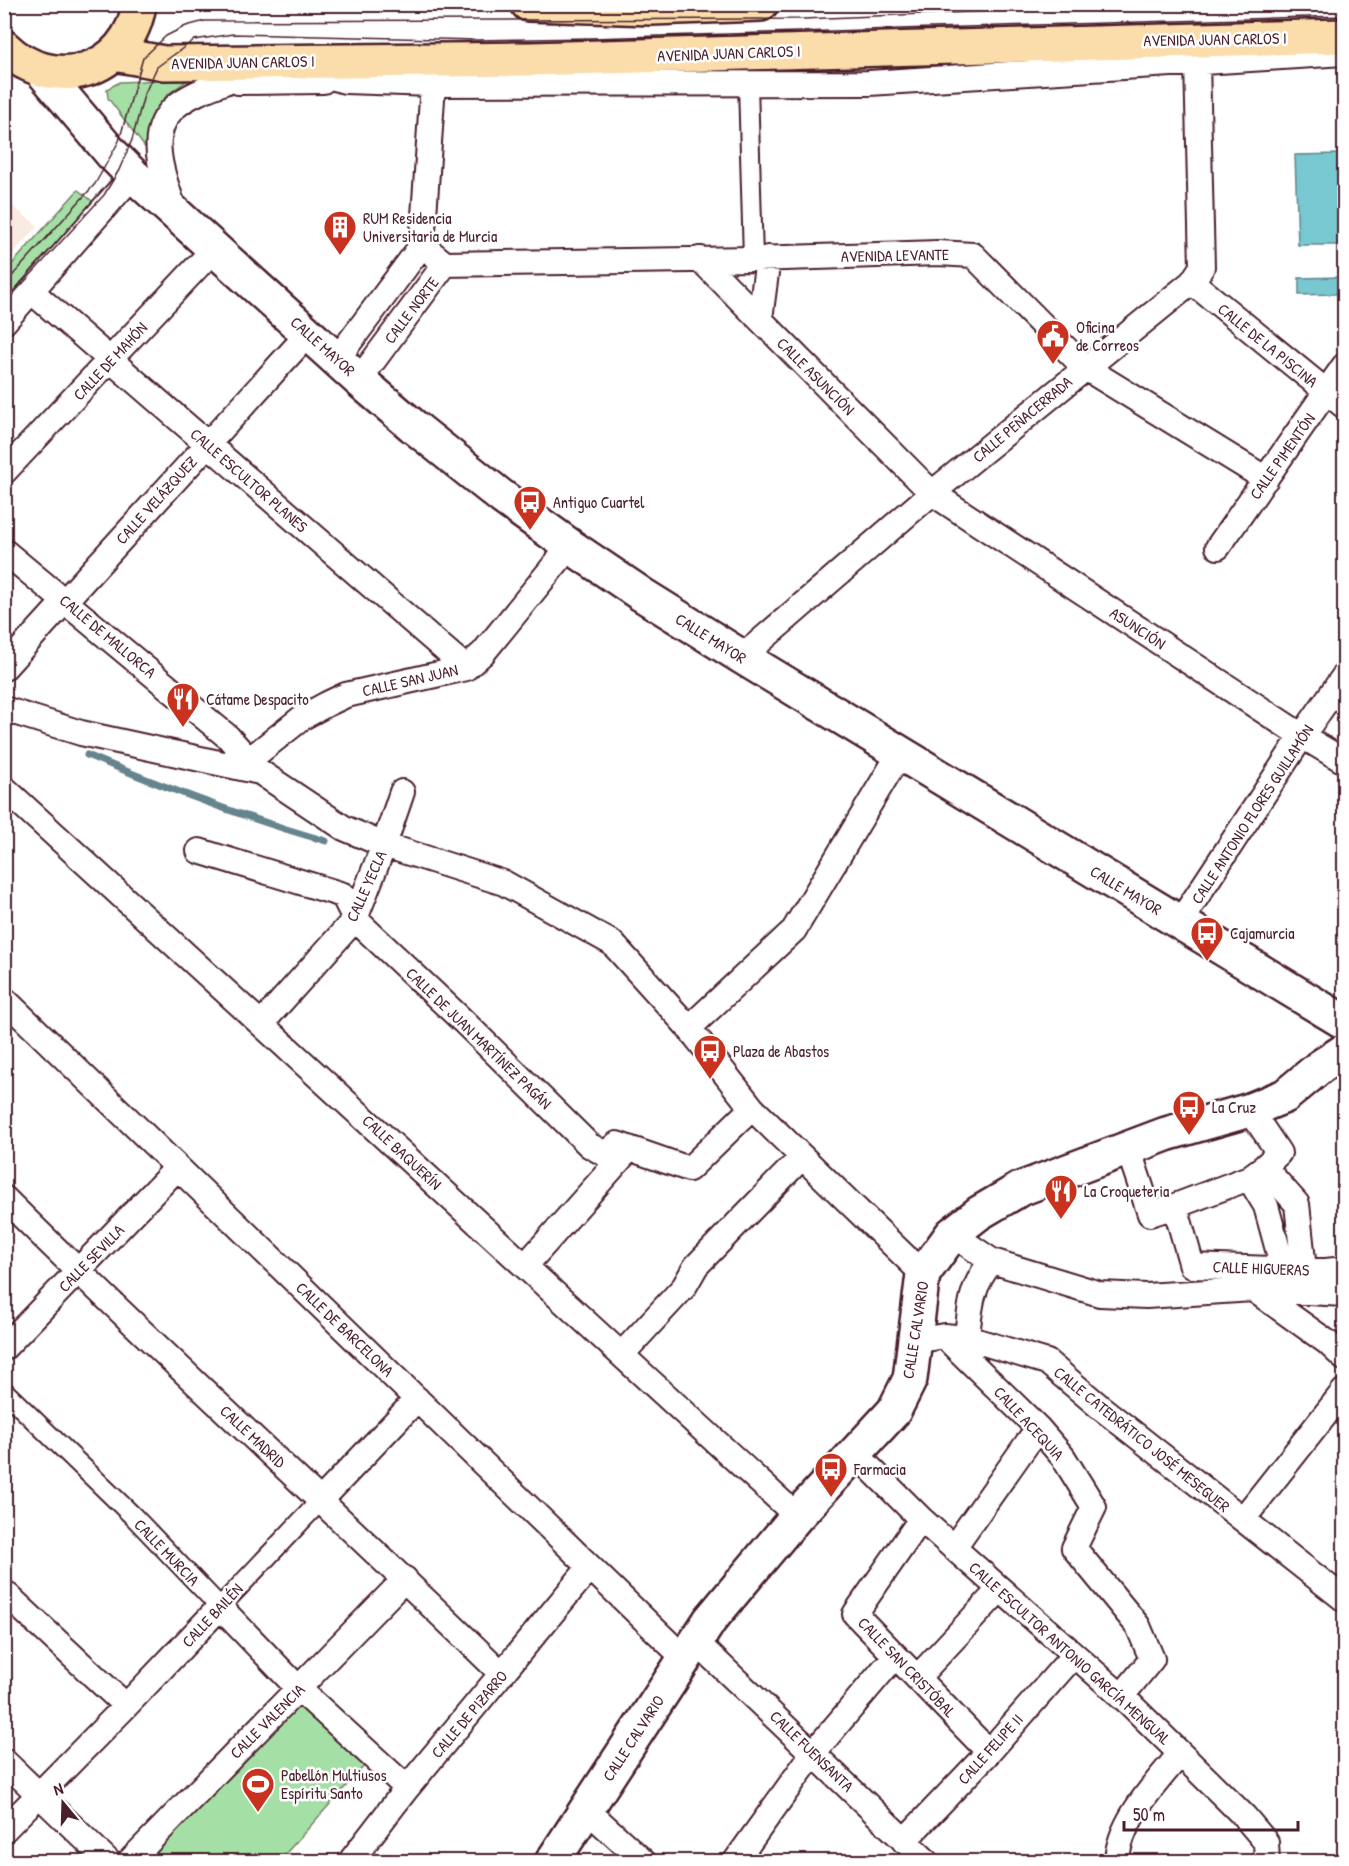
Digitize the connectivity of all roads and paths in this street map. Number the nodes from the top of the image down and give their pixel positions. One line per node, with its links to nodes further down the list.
1 (139, 4): 7 (main road)
2 (528, 4): 3 (main road)
3 (761, 4)
4 (1344, 36): 8 (main road, AVENIDA JUAN CARLOS I)
5 (4, 47): 10 (main road)
6 (1344, 53): 9 (street)
7 (114, 54): 8 (main road, AVENIDA JUAN CARLOS I); 11 (main road)
8 (275, 62): 12 (street); 13 (street)
9 (1197, 62): 15 (street); 23 (street)
10 (41, 70): 11 (main road); 16 (main road)
11 (86, 70): 16 (main road)
12 (345, 81): 13 (street); 14 (street)
13 (223, 82): 17 (street)
14 (433, 84): 15 (street); 18 (street)
15 (748, 84): 21 (street)
16 (133, 176): 17 (main road, CALLE MAYOR); 24 (street)
17 (176, 214): 19 (main road, CALLE MAYOR)
18 (422, 245): 22 (street, CALLE NORTE); 31 (street, CALLE NORTE)
19 (215, 248): 27 (main road, CALLE MAYOR); 28 (street, CALLE DE MAHÓN)
20 (700, 259): 21 (street, AVENIDA LEVANTE); 22 (street, AVENIDA LEVANTE); 25 (street, CALLE ASUNCIÓN)
21 (761, 259): 25 (street); 30 (street, AVENIDA LEVANTE)
22 (445, 264): 31 (street, CALLE NORTE)
23 (1192, 282): 30 (street, CALLE PEÑACERRADA); 32 (street, CALLE DE LA PISCINA)
24 (31, 291): 26 (street); 28 (street, CALLE ESCULTOR PLANES)
25 (760, 319): 36 (street, CALLE ASUNCIÓN)
26 (4, 322)
27 (308, 334): 31 (main road, CALLE MAYOR); 33 (street, CALLE VELÁZQUEZ)
28 (111, 360): 33 (street, CALLE ESCULTOR PLANES); 34 (street, CALLE DE MAHÓN)
29 (1344, 366): 32 (street, CALLE PIMENTÓN)
30 (1084, 367): 35 (street, AVENIDA LEVANTE); 36 (street, CALLE PEÑACERRADA)
31 (348, 370): 37 (main road, CALLE MAYOR)
32 (1335, 399): 35 (street, CALLE PIMENTÓN)
33 (207, 444): 40 (street, CALLE VELÁZQUEZ); 43 (street, CALLE ESCULTOR PLANES)
34 (4, 472)
35 (1266, 479): 38 (street, CALLE PIMENTÓN)
36 (932, 493): 41 (street, CALLE PEÑACERRADA); 46 (street, ASUNCIÓN)
37 (570, 546): 41 (main road, CALLE MAYOR); 43 (street, CALLE SAN JUAN)
38 (1218, 547)
39 (4, 551): 40 (street, CALLE DE MALLORCA)
40 (65, 600): 42 (street, CALLE VELÁZQUEZ); 49 (street, CALLE DE MALLORCA)
41 (742, 657): 47 (main road, CALLE MAYOR)
42 (4, 668)
43 (466, 668): 49 (street, CALLE SAN JUAN)
44 (1344, 676): 46 (street, CALLE ANTONIO FLORES GUILLAMÓN)
45 (4, 709): 49 (street)
46 (1302, 736): 48 (street, ASUNCIÓN); 55 (street, CALLE ANTONIO FLORES GUILLAMÓN)
47 (900, 753): 55 (main road, CALLE MAYOR); 59 (street)
48 (1344, 761)
49 (255, 766): 52 (street)
50 (4, 788): 58 (street, CALLE BAQUERÍN)
51 (402, 792): 52 (street, CALLE YECLA)
52 (384, 845): 54 (street, CALLE YECLA); 59 (street)
53 (199, 851): 54 (street, CALLE DE JUAN MARTÍNEZ PAGÁN)
54 (355, 920): 58 (street, CALLE YECLA); 64 (street, CALLE DE JUAN MARTÍNEZ PAGÁN)
55 (1180, 922): 57 (main road, CALLE MAYOR)
56 (7, 1007): 66 (street, CALLE DE BARCELONA)
57 (1344, 1022)
58 (262, 1023): 72 (street, CALLE BAQUERÍN)
59 (689, 1028): 61 (street)
60 (1344, 1052): 62 (main road, CALLE CALVARIO)
61 (752, 1108): 64 (street, CALLE DE JUAN MARTÍNEZ PAGÁN); 65 (street)
62 (1250, 1110): 63 (main road, CALLE CALVARIO); 67 (street)
63 (1128, 1148): 69 (street); 70 (main road, CALLE CALVARIO)
64 (629, 1149): 72 (street)
65 (802, 1157): 76 (street); 81 (street)
66 (177, 1168): 75 (street, CALLE SEVILLA); 85 (street, CALLE DE BARCELONA)
67 (1256, 1172): 69 (street); 73 (street)
68 (4, 1198): 75 (street, CALLE MADRID)
69 (1176, 1206): 73 (street, CALLE HIGUERAS)
70 (952, 1234): 71 (street); 76 (main road, CALLE CALVARIO)
71 (992, 1261): 77 (street); 79 (street)
72 (525, 1266): 81 (street, CALLE BAQUERÍN)
73 (1294, 1269): 74 (street, CALLE HIGUERAS)
74 (1344, 1269)
75 (79, 1272): 80 (street, CALLE SEVILLA); 88 (street, CALLE MADRID)
76 (923, 1274): 79 (main road, CALLE CALVARIO)
77 (1253, 1289): 78 (street); 82 (street)
78 (1344, 1294)
79 (942, 1338): 86 (street, CALLE ACEQUIA); 87 (main road, CALLE CALVARIO); 91 (street, CALLE CATEDRÁTICO JOSÉ MESEGUER)
80 (4, 1348)
81 (622, 1354): 89 (street, CALLE BAQUERÍN)
82 (1344, 1358)
83 (4, 1391): 98 (street, CALLE MURCIA)
84 (1344, 1391): 91 (street)
85 (417, 1399): 88 (street, CALLE BAILÉN); 93 (street, CALLE DE BARCELONA)
86 (1038, 1428): 92 (street); 105 (street, CALLE ACEQUIA)
87 (856, 1454): 89 (main road, CALLE CALVARIO); 90 (street, CALLE ESCULTOR ANTONIO GARCÍA MENGUAL)
88 (321, 1500): 94 (street, CALLE MADRID); 98 (street, CALLE BAILÉN)
89 (797, 1516): 99 (main road, CALLE CALVARIO)
90 (921, 1519): 92 (street, CALLE ESCULTOR ANTONIO GARCÍA MENGUAL); 101 (street, CALLE SAN CRISTÓBAL)
91 (1243, 1520): 97 (street, CALLE CATEDRÁTICO JOSÉ MESEGUER)
92 (954, 1547): 95 (street, CALLE ESCULTOR ANTONIO GARCÍA MENGUAL)
93 (590, 1567): 99 (street, CALLE DE BARCELONA); 102 (street, CALLE DE PIZARRO)
94 (405, 1580): 102 (street, CALLE MADRID); 104 (street, CALLE VALENCIA)
95 (1000, 1589): 100 (street, CALLE ESCULTOR ANTONIO GARCÍA MENGUAL); 103 (street)
96 (4, 1593): 106 (street)
97 (1344, 1599)
98 (220, 1606): 104 (street, CALLE MURCIA); 106 (street, CALLE BAILÉN)
99 (690, 1650): 107 (street, CALLE FUENSANTA); 113 (main road, CALLE CALVARIO)
100 (1074, 1655): 105 (street, CALLE ESCULTOR ANTONIO GARCÍA MENGUAL); 108 (street, CALLE FELIPE II)
101 (895, 1656): 103 (street, CALLE SAN CRISTÓBAL); 107 (street)
102 (502, 1674): 111 (street, CALLE DE PIZARRO)
103 (917, 1678): 108 (street, CALLE SAN CRISTÓBAL)
104 (299, 1689): 111 (street, CALLE MURCIA); 117 (street, CALLE VALENCIA)
105 (1121, 1697): 109 (street, CALLE ESCULTOR ANTONIO GARCÍA MENGUAL)
106 (126, 1706): 112 (street, CALLE BAILÉN)
107 (814, 1752): 115 (street, CALLE FUENSANTA); 121 (street)
108 (989, 1752): 115 (street, CALLE FELIPE II)
109 (1180, 1754): 123 (street); 124 (street, CALLE ESCULTOR ANTONIO GARCÍA MENGUAL)
110 (4, 1761): 112 (street)
111 (407, 1788): 118 (street, CALLE DE PIZARRO)
112 (39, 1795): 114 (street, CALLE BAILÉN); 116 (street)
113 (586, 1809): 119 (main road, CALLE CALVARIO); 120 (street)
114 (4, 1830)
115 (904, 1841): 122 (street, CALLE FUENSANTA)
116 (109, 1862)
117 (129, 1862)
118 (350, 1862)
119 (552, 1862)
120 (644, 1862)
121 (735, 1862)
122 (927, 1862)
123 (1117, 1862)
124 (1267, 1862)

